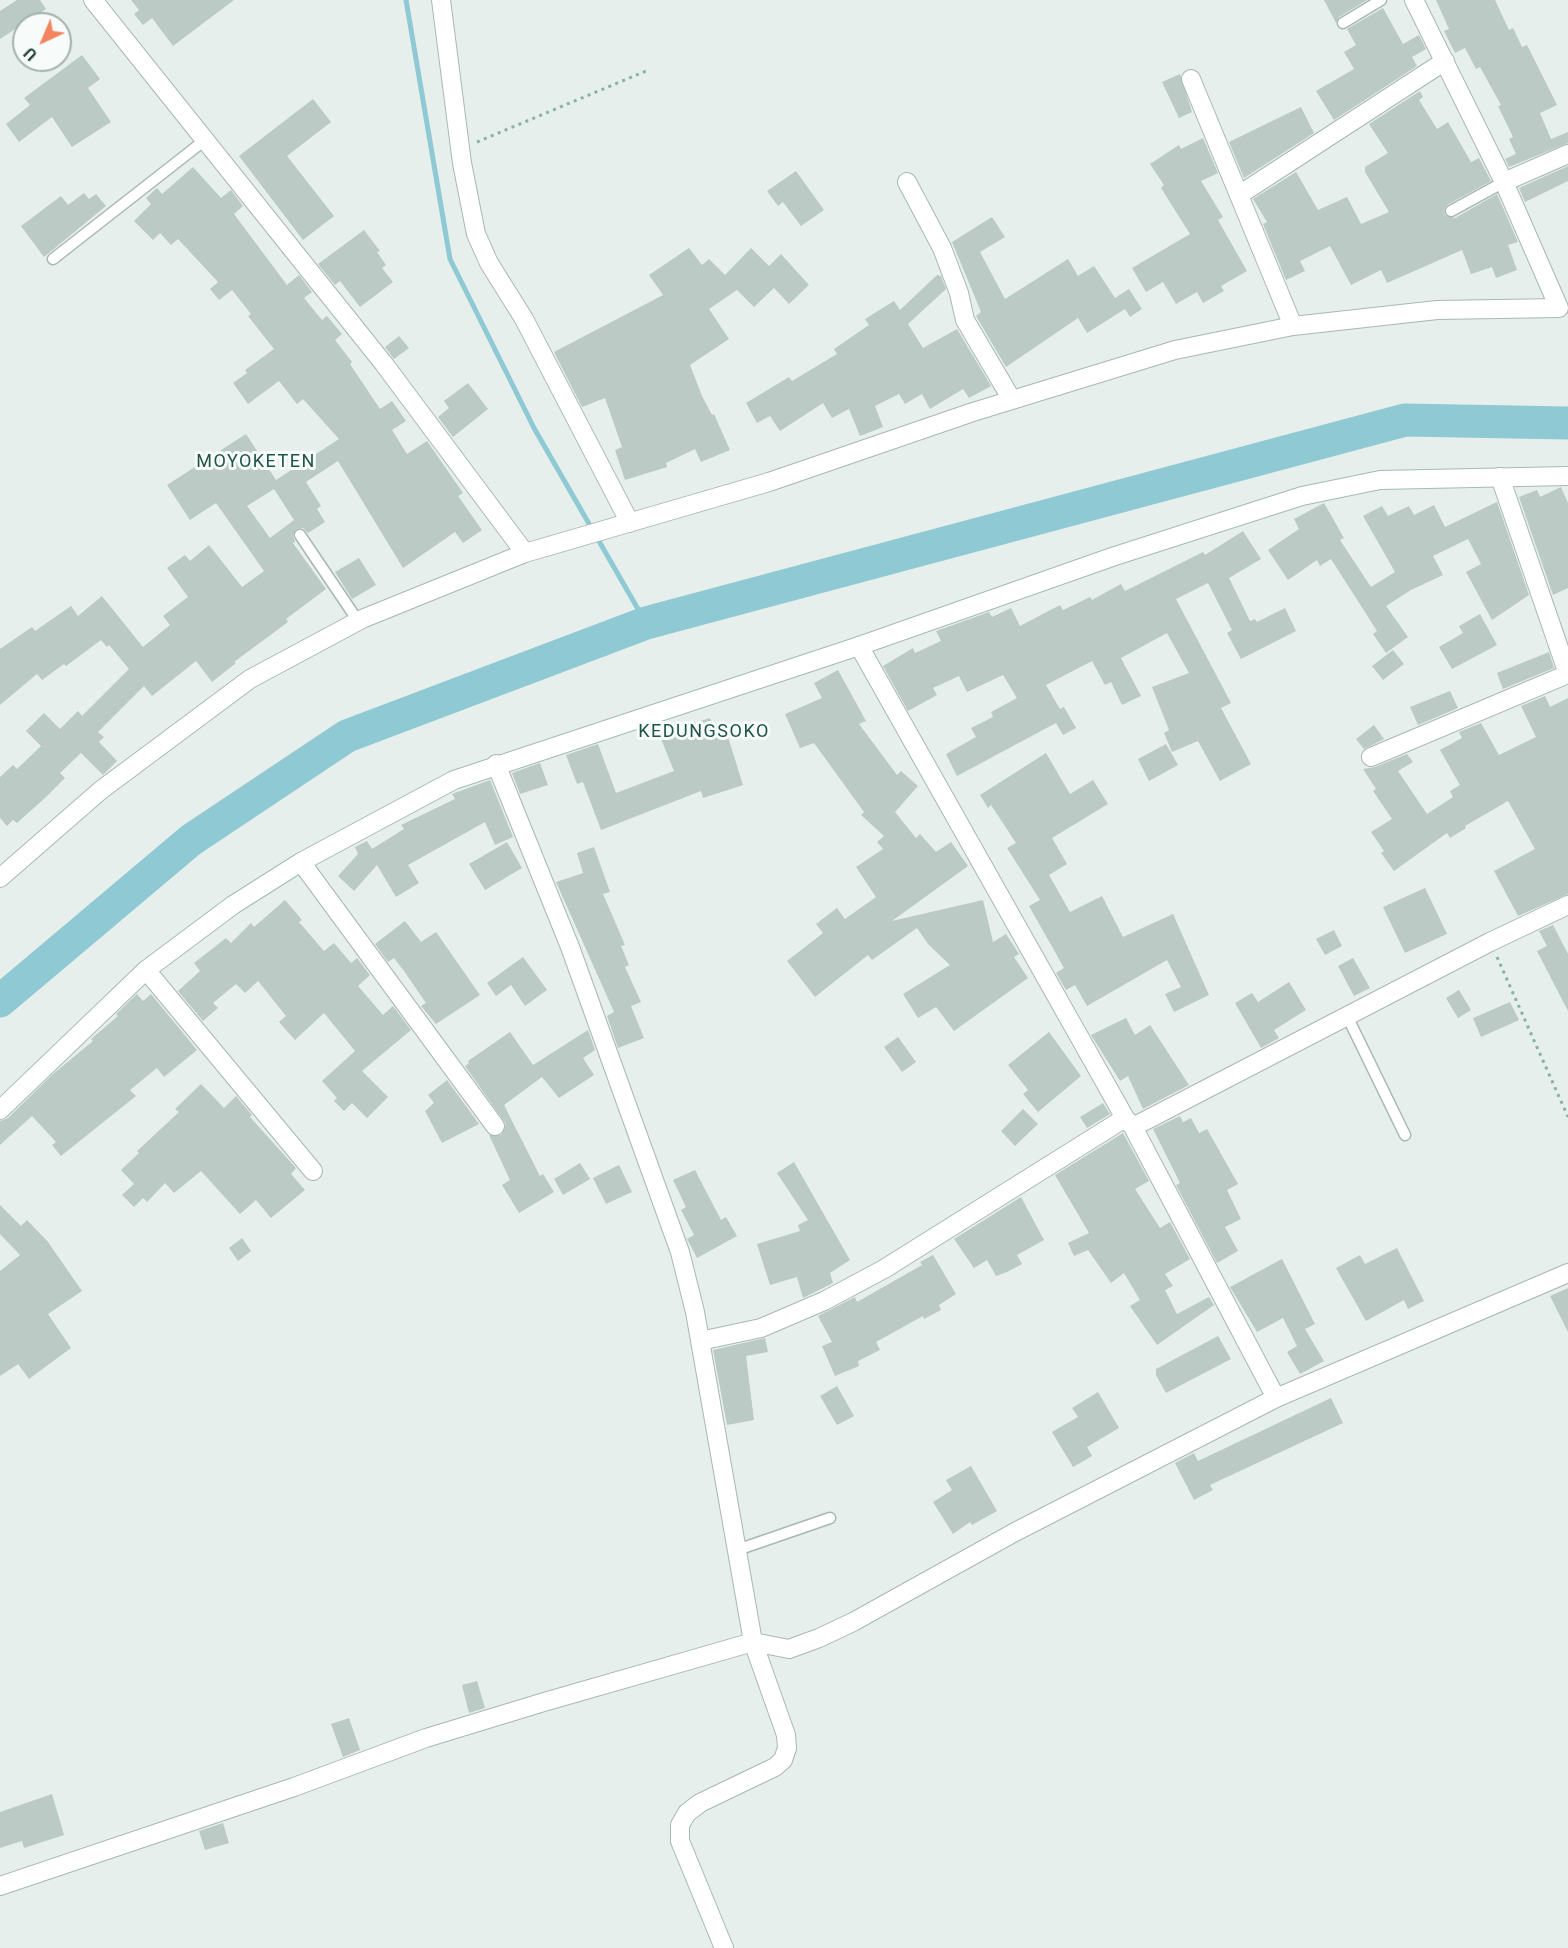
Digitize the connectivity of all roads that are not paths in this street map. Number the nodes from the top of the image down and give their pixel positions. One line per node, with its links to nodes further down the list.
1 (93, 0): 8 (street)
2 (441, 0): 20 (street)
3 (1381, 0): 5 (lane)
4 (1414, 0): 6 (street)
5 (1343, 23)
6 (1446, 61): 11 (street); 12 (street)
7 (1191, 79): 12 (street)
8 (205, 140): 14 (lane); 22 (street)
9 (1568, 154): 11 (street)
10 (907, 182): 17 (street)
11 (1504, 182): 13 (lane); 15 (street)
12 (1239, 195): 16 (street)
13 (1451, 210)
14 (53, 259)
15 (1563, 308): 16 (street)
16 (1293, 326): 17 (street)
17 (1012, 400): 20 (street)
18 (1568, 476): 19 (street)
19 (1500, 477): 24 (street); 25 (street)
20 (626, 524): 22 (street)
21 (300, 535): 23 (lane)
22 (525, 553): 23 (street)
23 (358, 621): 29 (street)
24 (859, 646): 27 (street); 34 (street)
25 (1568, 674): 26 (street)
26 (1371, 756)
27 (496, 764): 28 (street); 39 (street)
28 (301, 862): 31 (street); 35 (street)
29 (0, 878)
30 (1568, 905): 32 (street)
31 (146, 970): 33 (street); 37 (street)
32 (1347, 1016): 34 (street); 36 (lane)
33 (0, 1110)
34 (1129, 1122): 39 (street); 40 (street)
35 (495, 1126)
36 (1405, 1135)
37 (313, 1171)
38 (1568, 1273): 40 (street)
39 (700, 1341): 42 (street)
40 (1276, 1398): 43 (street)
41 (830, 1518): 42 (lane)
42 (737, 1550): 43 (street)
43 (753, 1642): 44 (street); 45 (street)
44 (0, 1886)
45 (724, 1948)

